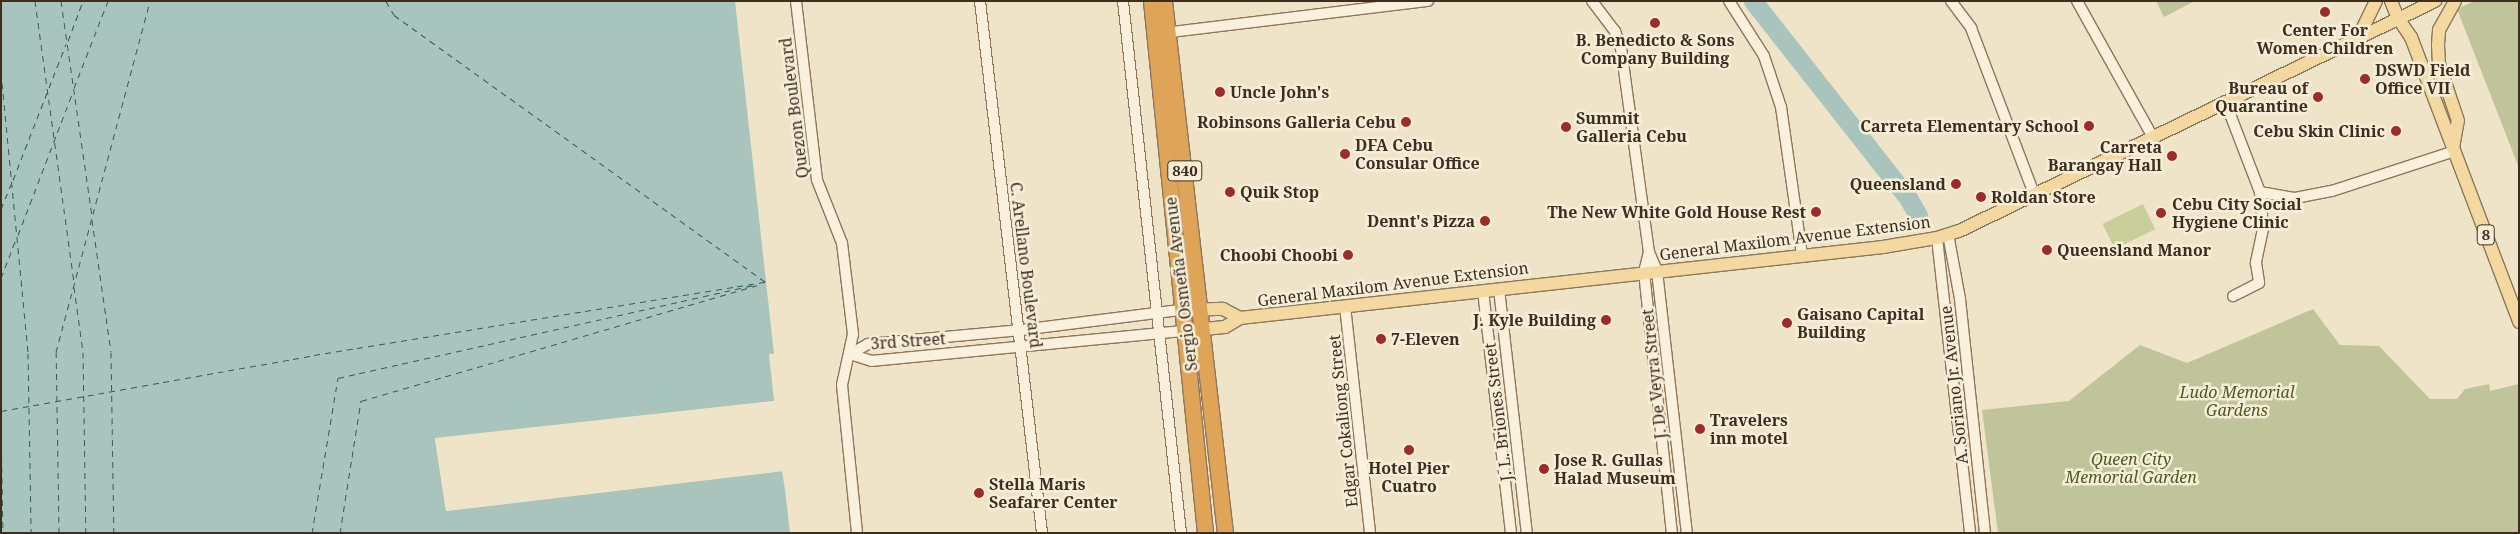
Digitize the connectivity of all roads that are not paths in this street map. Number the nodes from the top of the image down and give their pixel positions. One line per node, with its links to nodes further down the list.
1 (796, 1): 44 (street, Quezon Boulevard)
2 (980, 1): 40 (street, C. Arellano Boulevard)
3 (1123, 1): 36 (street)
4 (1151, 1): 17 (highway, Sergio Osmeña Avenue / 840)
5 (1164, 1): 17 (highway, Sergio Osmeña Avenue / 840)
6 (1428, 1): 17 (street)
7 (1592, 1): 26 (street)
8 (1729, 1): 27 (street)
9 (1951, 1): 24 (street)
10 (2077, 1): 21 (street)
11 (2376, 1): 18 (main road)
12 (2392, 1): 16 (main road, 8)
13 (2435, 1): 15 (main road, General Maxilom Avenue Extension)
14 (2455, 1): 22 (main road)
15 (2412, 6): 16 (main road, General Maxilom Avenue Extension); 19 (main road, 8)
16 (2398, 18): 18 (main road, General Maxilom Avenue Extension); 19 (main road, 8)
17 (1161, 33): 34 (highway, Sergio Osmeña Avenue / 840); 35 (highway, Sergio Osmeña Avenue / 840)
18 (2359, 36): 20 (main road, General Maxilom Avenue Extension)
19 (2411, 36): 22 (main road, 8)
20 (2225, 101): 21 (main road, General Maxilom Avenue Extension); 23 (street)
21 (2152, 136): 24 (main road, General Maxilom Avenue Extension)
22 (2454, 150): 23 (street); 38 (main road, 8)
23 (2260, 192): 32 (street)
24 (2034, 194): 25 (main road, General Maxilom Avenue Extension)
25 (1943, 236): 27 (main road, General Maxilom Avenue Extension); 57 (street, A. Soriano Jr. Avenue); 58 (street, A. Soriano Jr. Avenue)
26 (1649, 252): 28 (street, J. De Veyra Street); 29 (street)
27 (1802, 255): 28 (main road, General Maxilom Avenue Extension)
28 (1658, 271): 29 (main road, General Maxilom Avenue Extension); 56 (street, J. De Veyra Street)
29 (1644, 272): 30 (main road, General Maxilom Avenue Extension); 55 (street, J. De Veyra Street)
30 (1499, 288): 31 (main road, General Maxilom Avenue Extension); 45 (street, J. L. Briones Street)
31 (1483, 291): 33 (main road, General Maxilom Avenue Extension); 46 (street, J. L. Briones Street)
32 (2233, 296)
33 (1345, 306): 37 (main road, General Maxilom Avenue Extension); 52 (street, Edgar Cokaliong Street)
34 (1202, 309): 35 (main road, General Maxilom Avenue Extension); 37 (main road, General Maxilom Avenue Extension); 39 (highway, Sergio Osmeña Avenue / 840)
35 (1180, 310): 36 (street, 3rd Street); 41 (highway, Sergio Osmeña Avenue / 840)
36 (1156, 313): 40 (street, 3rd Street); 42 (street)
37 (1240, 318): 39 (main road, General Maxilom Avenue Extension)
38 (2519, 322)
39 (1204, 329): 41 (main road, General Maxilom Avenue Extension); 51 (highway, Sergio Osmeña Avenue / 840)
40 (1021, 330): 43 (street, C. Arellano Boulevard); 44 (street, 3rd Street)
41 (1183, 331): 42 (street, 3rd Street); 50 (highway, Sergio Osmeña Avenue / 840)
42 (1158, 333): 43 (street, 3rd Street); 49 (street)
43 (1022, 346): 44 (street, 3rd Street); 48 (street, C. Arellano Boulevard)
44 (850, 354): 47 (street, Quezon Boulevard)
45 (1525, 514): 46 (street); 54 (street, J. L. Briones Street)
46 (1509, 516): 53 (street, J. L. Briones Street)
47 (857, 533)
48 (1042, 533)
49 (1181, 533)
50 (1205, 533)
51 (1225, 533)
52 (1370, 533)
53 (1511, 533)
54 (1528, 533)
55 (1672, 533)
56 (1687, 533)
57 (1970, 533)
58 (1985, 533)

